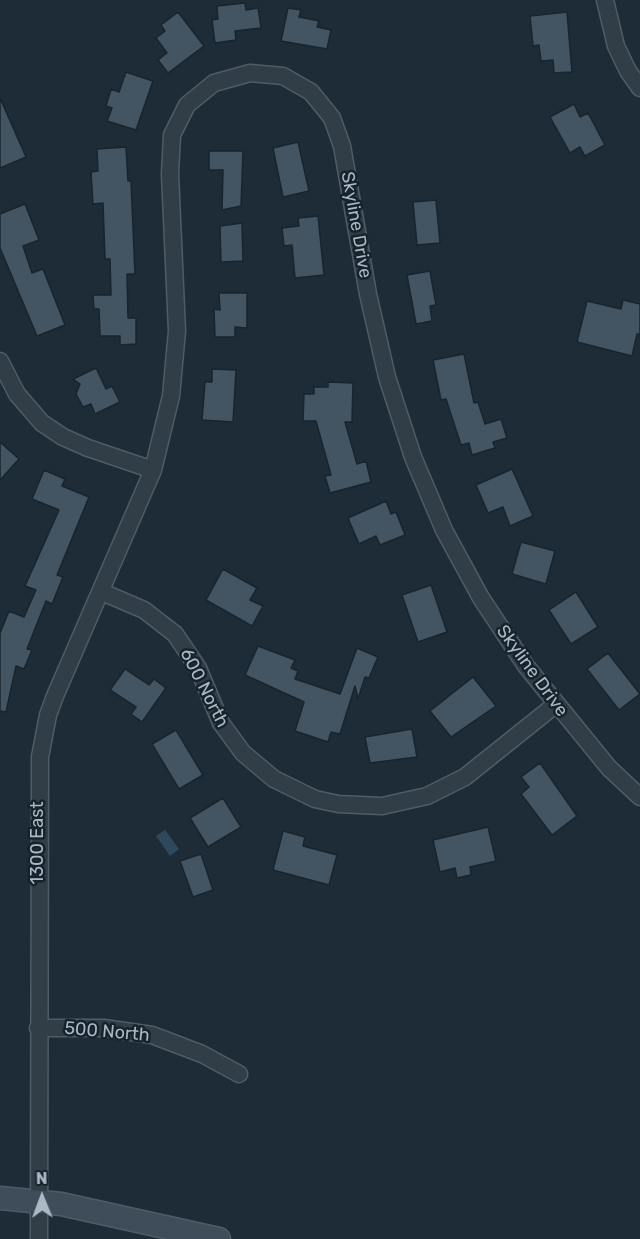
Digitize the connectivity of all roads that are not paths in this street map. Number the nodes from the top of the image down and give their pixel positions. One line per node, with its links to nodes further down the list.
1 (605, 0): 2 (street)
2 (640, 88)
3 (0, 361): 4 (street)
4 (153, 470): 5 (street, 1300 East); 6 (street, Skyline Drive)
5 (102, 592): 6 (street, 600 North); 8 (street, 1300 East)
6 (555, 705): 7 (street, Skyline Drive)
7 (640, 798)
8 (38, 1028): 9 (street, 500 North); 11 (street, 1300 East)
9 (239, 1074)
10 (0, 1198): 11 (main road)
11 (39, 1201): 12 (street, 1300 East); 13 (main road)
12 (39, 1239)
13 (219, 1239)

